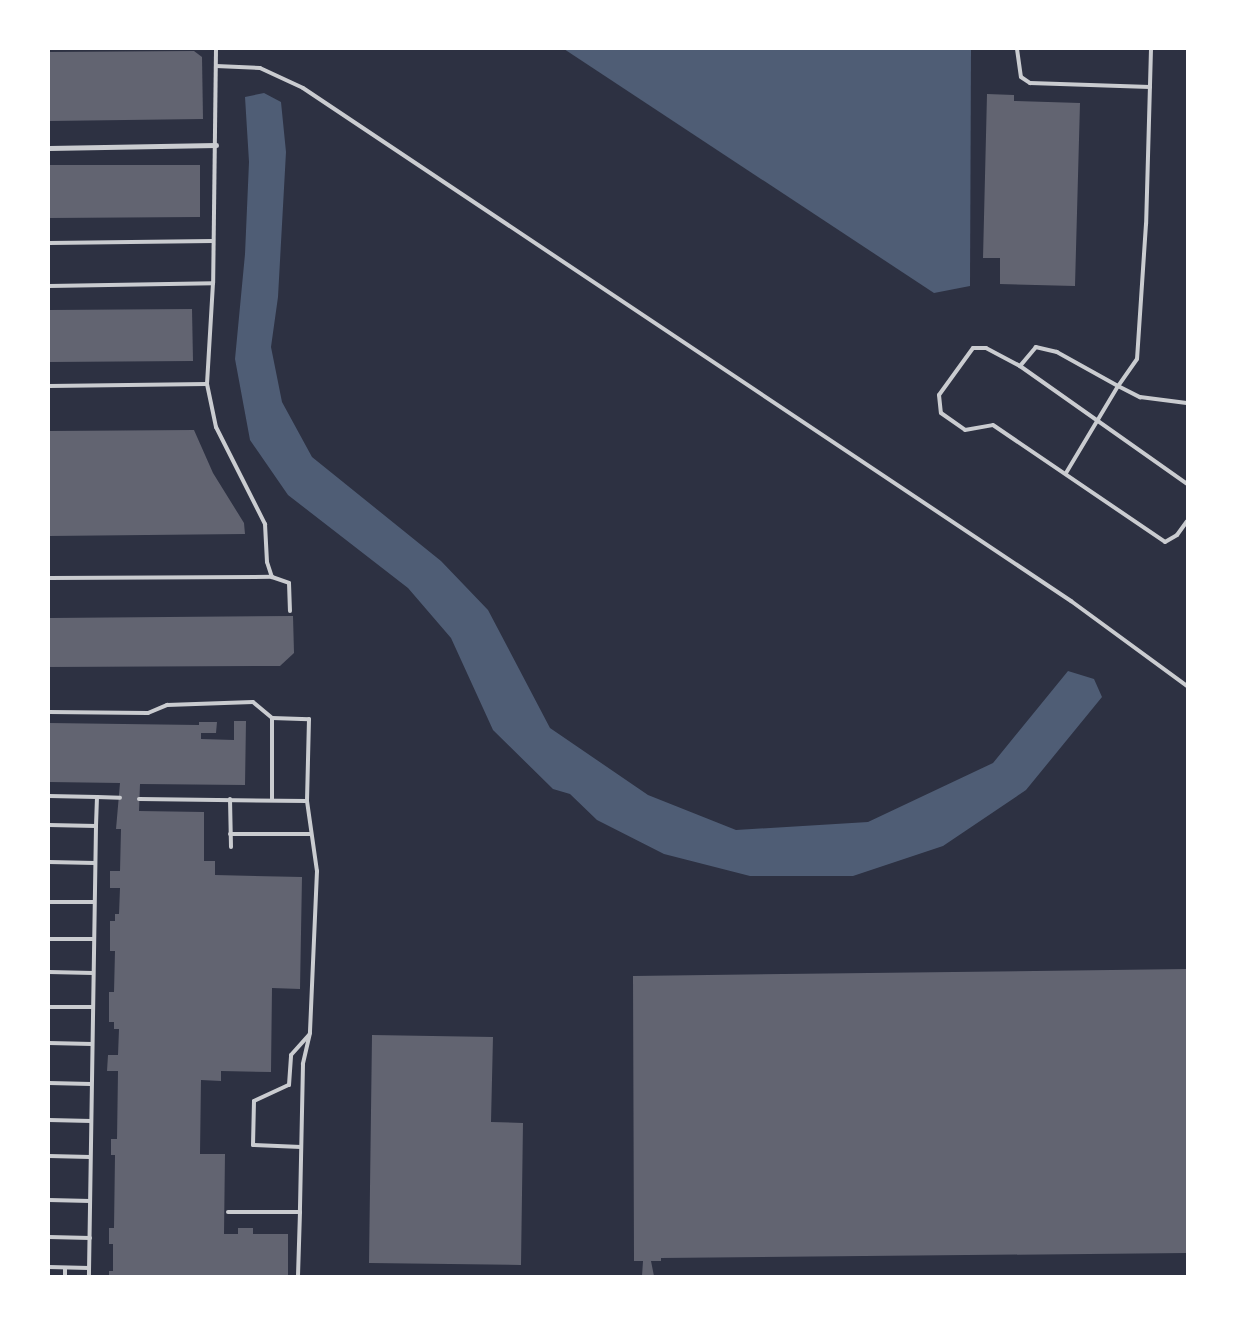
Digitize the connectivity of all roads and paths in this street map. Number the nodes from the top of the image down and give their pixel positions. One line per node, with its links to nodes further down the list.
1 (216, 49): 4 (lane)
2 (1017, 49): 5 (lane)
3 (1151, 49): 5 (lane)
4 (216, 66): 6 (lane); 24 (lane)
5 (1150, 87): 15 (lane)
6 (216, 144): 7 (street); 8 (lane)
7 (49, 148)
8 (213, 241): 9 (lane); 10 (lane)
9 (49, 243)
10 (213, 283): 11 (lane); 13 (lane)
11 (49, 286)
12 (1020, 366): 15 (lane); 17 (lane); 18 (lane)
13 (207, 384): 14 (lane); 21 (lane)
14 (49, 386)
15 (1118, 386): 16 (lane); 17 (lane)
16 (1187, 403)
17 (1099, 421): 18 (lane); 19 (lane)
18 (1066, 473): 20 (lane)
19 (1187, 484)
20 (1187, 521)
21 (272, 577): 22 (lane); 23 (lane)
22 (49, 578)
23 (290, 611)
24 (1187, 686)
25 (49, 712): 26 (lane)
26 (272, 718): 32 (lane); 33 (lane)
27 (49, 796): 28 (lane)
28 (97, 797): 29 (lane); 35 (lane)
29 (120, 798)
30 (139, 799): 31 (lane)
31 (230, 799): 32 (lane); 36 (lane)
32 (272, 799): 33 (lane)
33 (307, 801): 37 (lane)
34 (49, 825): 35 (lane)
35 (96, 826): 40 (lane)
36 (230, 834): 37 (lane); 38 (lane)
37 (311, 834): 49 (lane)
38 (231, 847)
39 (49, 862): 40 (lane)
40 (95, 863): 42 (lane)
41 (49, 902): 42 (lane)
42 (94, 902): 44 (lane)
43 (49, 939): 44 (lane)
44 (94, 939): 46 (lane)
45 (49, 972): 46 (lane)
46 (93, 972): 48 (lane)
47 (49, 1007): 48 (lane)
48 (93, 1007): 51 (lane)
49 (310, 1033): 56 (lane); 56 (lane)
50 (49, 1043): 51 (lane)
51 (92, 1044): 53 (lane)
52 (49, 1083): 53 (lane)
53 (92, 1084): 55 (lane)
54 (49, 1120): 55 (lane)
55 (91, 1120): 58 (lane)
56 (301, 1147): 62 (lane)
57 (49, 1156): 58 (lane)
58 (90, 1157): 60 (lane)
59 (49, 1200): 60 (lane)
60 (90, 1201): 64 (lane)
61 (228, 1212): 62 (lane)
62 (300, 1212): 70 (lane)
63 (49, 1237): 64 (lane)
64 (90, 1238): 67 (lane)
65 (49, 1267): 66 (lane)
66 (65, 1268): 67 (lane); 68 (lane)
67 (89, 1268): 69 (lane)
68 (65, 1276)
69 (89, 1276)
70 (298, 1276)

